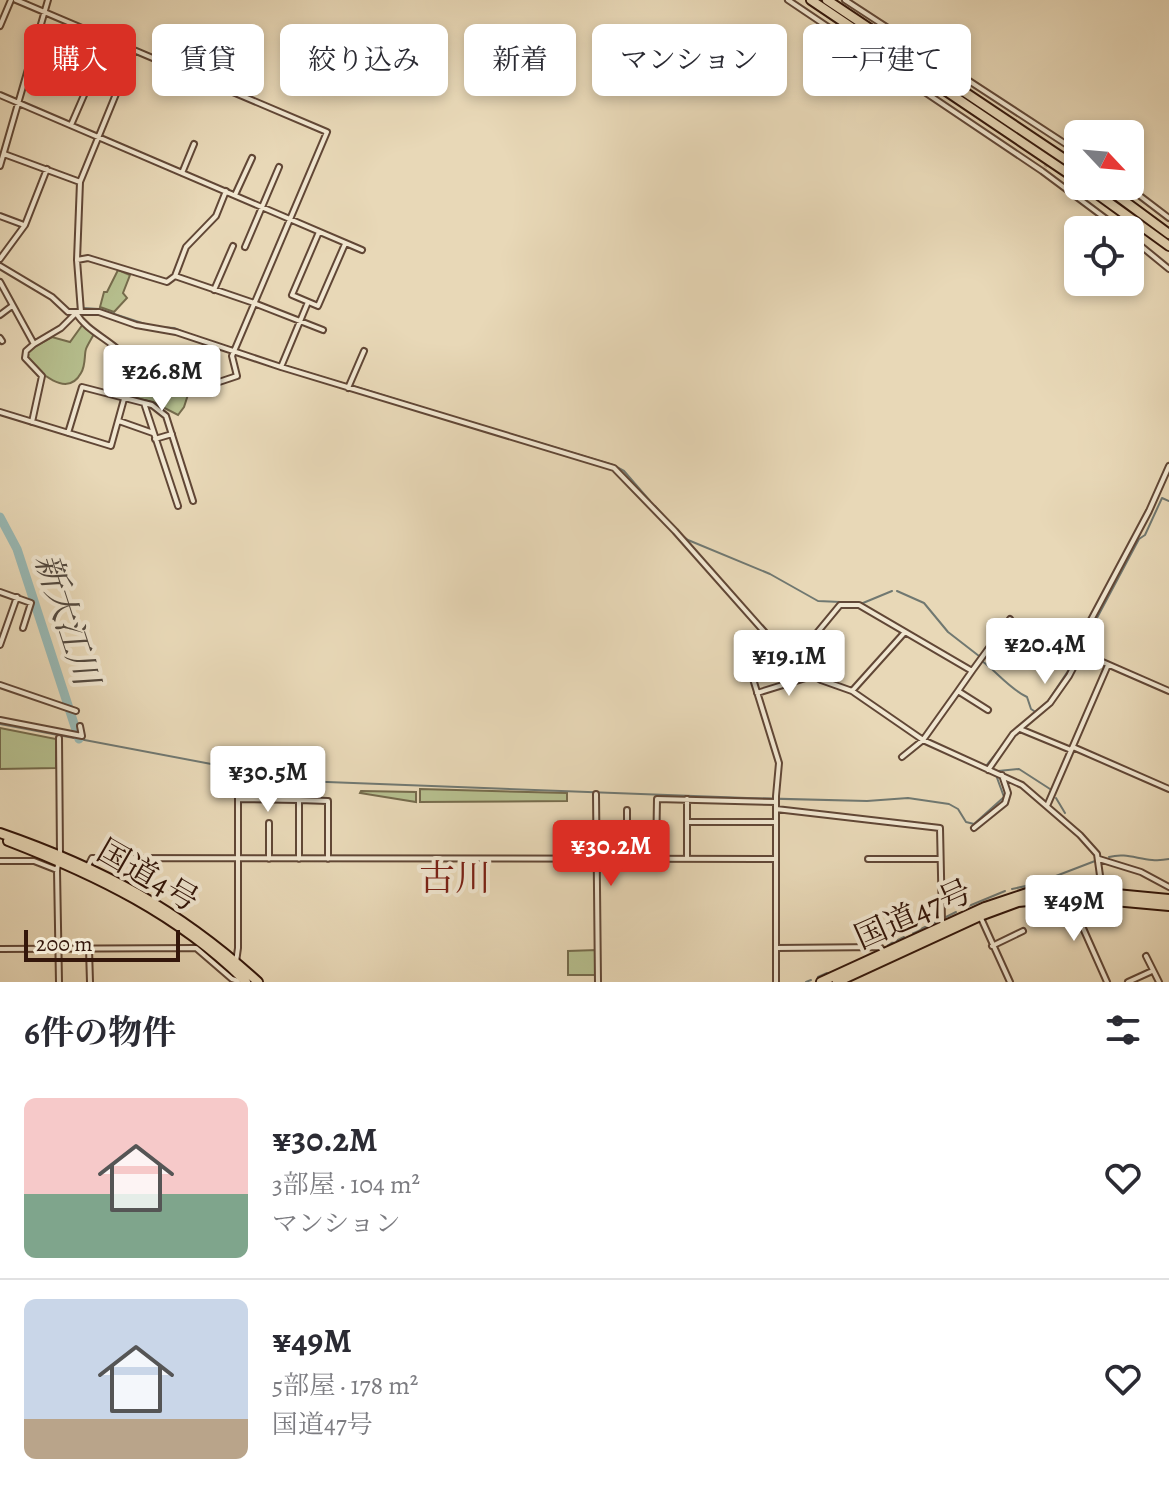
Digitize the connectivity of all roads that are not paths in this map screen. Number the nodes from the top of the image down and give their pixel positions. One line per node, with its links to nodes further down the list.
1 (14, 0): 7 (street); 9 (street)
2 (48, 0): 7 (street)
3 (788, 0): 36 (street)
4 (811, 0): 26 (highway)
5 (827, 0): 22 (highway)
6 (845, 0): 17 (street)
7 (44, 13): 8 (street); 14 (street)
8 (71, 24)
9 (0, 26)
10 (136, 51): 37 (street)
11 (0, 95): 14 (street)
12 (84, 96): 15 (street)
13 (115, 96): 16 (street)
14 (18, 103): 15 (street); 20 (street)
15 (71, 125): 16 (street)
16 (98, 136): 27 (street); 28 (street)
17 (1062, 141): 19 (street)
18 (194, 144): 27 (street)
19 (1058, 147)
20 (3, 150): 23 (street); 25 (street)
21 (252, 158): 30 (street)
22 (1064, 159)
23 (0, 166)
24 (279, 167): 34 (street)
25 (47, 169): 28 (street); 39 (street)
26 (1064, 171)
27 (182, 173): 29 (street)
28 (80, 182): 49 (street)
29 (226, 191): 30 (street); 52 (street)
30 (235, 195): 34 (street)
31 (1144, 199): 38 (street)
32 (1105, 200): 44 (highway)
33 (1123, 200): 41 (highway)
34 (263, 207): 37 (street); 45 (street)
35 (0, 216): 39 (street)
36 (1103, 216)
37 (290, 218): 40 (street); 56 (street)
38 (1169, 218)
39 (25, 225): 48 (street)
40 (319, 232): 42 (street); 55 (street)
41 (1169, 234)
42 (345, 243): 47 (street); 55 (street)
43 (233, 246): 54 (street)
44 (1169, 246)
45 (245, 247)
46 (1144, 248): 51 (street)
47 (362, 250)
48 (0, 259)
49 (77, 260): 52 (street); 58 (street)
50 (0, 266): 58 (street)
51 (1169, 269)
52 (175, 276): 54 (street)
53 (0, 282): 57 (street)
54 (214, 290): 56 (street)
55 (308, 302): 60 (street)
56 (254, 303): 60 (street); 64 (street)
57 (12, 306): 59 (street); 62 (street)
58 (78, 312): 62 (street); 64 (street); 65 (street)
59 (0, 315)
60 (300, 321): 61 (street); 66 (street)
61 (323, 330)
62 (34, 344): 73 (street)
63 (364, 351): 68 (street)
64 (234, 352): 66 (street); 67 (street)
65 (122, 353)
66 (281, 367): 68 (street)
67 (210, 385)
68 (348, 388): 88 (street)
69 (125, 398): 70 (street); 72 (street); 74 (street)
70 (144, 403): 75 (street); 76 (street)
71 (0, 412): 73 (street)
72 (119, 421): 74 (street); 76 (street)
73 (32, 422): 74 (street)
74 (68, 433)
75 (172, 434): 76 (street); 78 (street)
76 (154, 436): 79 (street)
77 (1169, 466): 87 (street)
78 (193, 501)
79 (178, 506)
80 (0, 592): 81 (street)
81 (17, 597): 83 (street); 85 (street)
82 (1010, 619): 90 (street)
83 (23, 628)
84 (905, 632): 88 (street); 90 (street); 93 (street)
85 (0, 645)
86 (745, 653): 96 (street)
87 (1081, 653): 89 (street); 100 (street)
88 (792, 663): 91 (street)
89 (1108, 665): 95 (street); 104 (street)
90 (972, 671): 94 (street)
91 (812, 676): 93 (street); 96 (street)
92 (0, 685): 98 (street)
93 (852, 691): 103 (street)
94 (958, 691): 97 (street); 103 (street)
95 (1169, 691)
96 (757, 693): 114 (street)
97 (988, 710)
98 (75, 711)
99 (0, 720): 101 (street)
100 (1020, 729): 104 (street); 107 (street)
101 (81, 731)
102 (59, 738): 137 (street)
103 (923, 740): 105 (street); 107 (street)
104 (1072, 748): 110 (street); 116 (street)
105 (902, 757)
106 (238, 770): 112 (street)
107 (988, 770): 108 (street)
108 (999, 774): 116 (street); 122 (street)
109 (1169, 777): 110 (street)
110 (1167, 788)
111 (596, 794): 125 (street)
112 (239, 799): 115 (street); 135 (street)
113 (687, 799): 114 (street); 119 (street); 126 (street)
114 (776, 799): 117 (street)
115 (299, 800): 129 (street); 130 (street)
116 (1047, 806): 134 (street)
117 (776, 809): 120 (street); 133 (street)
118 (627, 810): 124 (street)
119 (687, 822): 120 (street); 127 (street)
120 (776, 822): 131 (street)
121 (269, 823): 128 (street)
122 (974, 828)
123 (0, 836): 137 (highway, 国道4号)
124 (627, 857): 125 (street); 126 (street)
125 (596, 858): 130 (street); 161 (street)
126 (656, 858): 127 (street)
127 (687, 858): 131 (street)
128 (269, 859): 129 (street); 135 (street)
129 (299, 859): 130 (street)
130 (328, 859)
131 (776, 859): 148 (street)
132 (868, 859): 133 (street)
133 (940, 859): 145 (street)
134 (1099, 859): 139 (street); 140 (street)
135 (239, 860): 138 (street); 154 (street)
136 (0, 861): 137 (street)
137 (58, 861): 138 (highway, 国道4号); 151 (street); 156 (highway, 国道4号)
138 (88, 866): 154 (highway, 国道4号)
139 (1169, 887)
140 (1102, 896): 141 (highway, 国道47号); 142 (highway, 国道47号); 143 (highway, 国道47号); 145 (highway, 国道47号)
141 (1070, 897): 144 (highway, 国道47号); 166 (street)
142 (1169, 899)
143 (1169, 906)
144 (980, 916): 147 (street); 164 (highway, 国道47号)
145 (944, 925): 152 (highway, 国道47号)
146 (1023, 931): 147 (street)
147 (992, 946): 165 (street)
148 (776, 948): 152 (street); 162 (street)
149 (0, 949): 151 (street)
150 (89, 949): 151 (street); 156 (street); 158 (street)
151 (59, 950): 157 (street)
152 (885, 953): 163 (highway, 国道47号)
153 (1146, 956): 168 (street)
154 (236, 962): 160 (highway, 国道4号)
155 (1150, 972): 167 (street)
156 (238, 979): 159 (highway, 国道4号)
157 (59, 982)
158 (90, 982)
159 (246, 982)
160 (258, 982)
161 (598, 982)
162 (776, 982)
163 (821, 982)
164 (837, 982)
165 (1010, 982)
166 (1107, 982)
167 (1128, 982)
168 (1159, 982)

